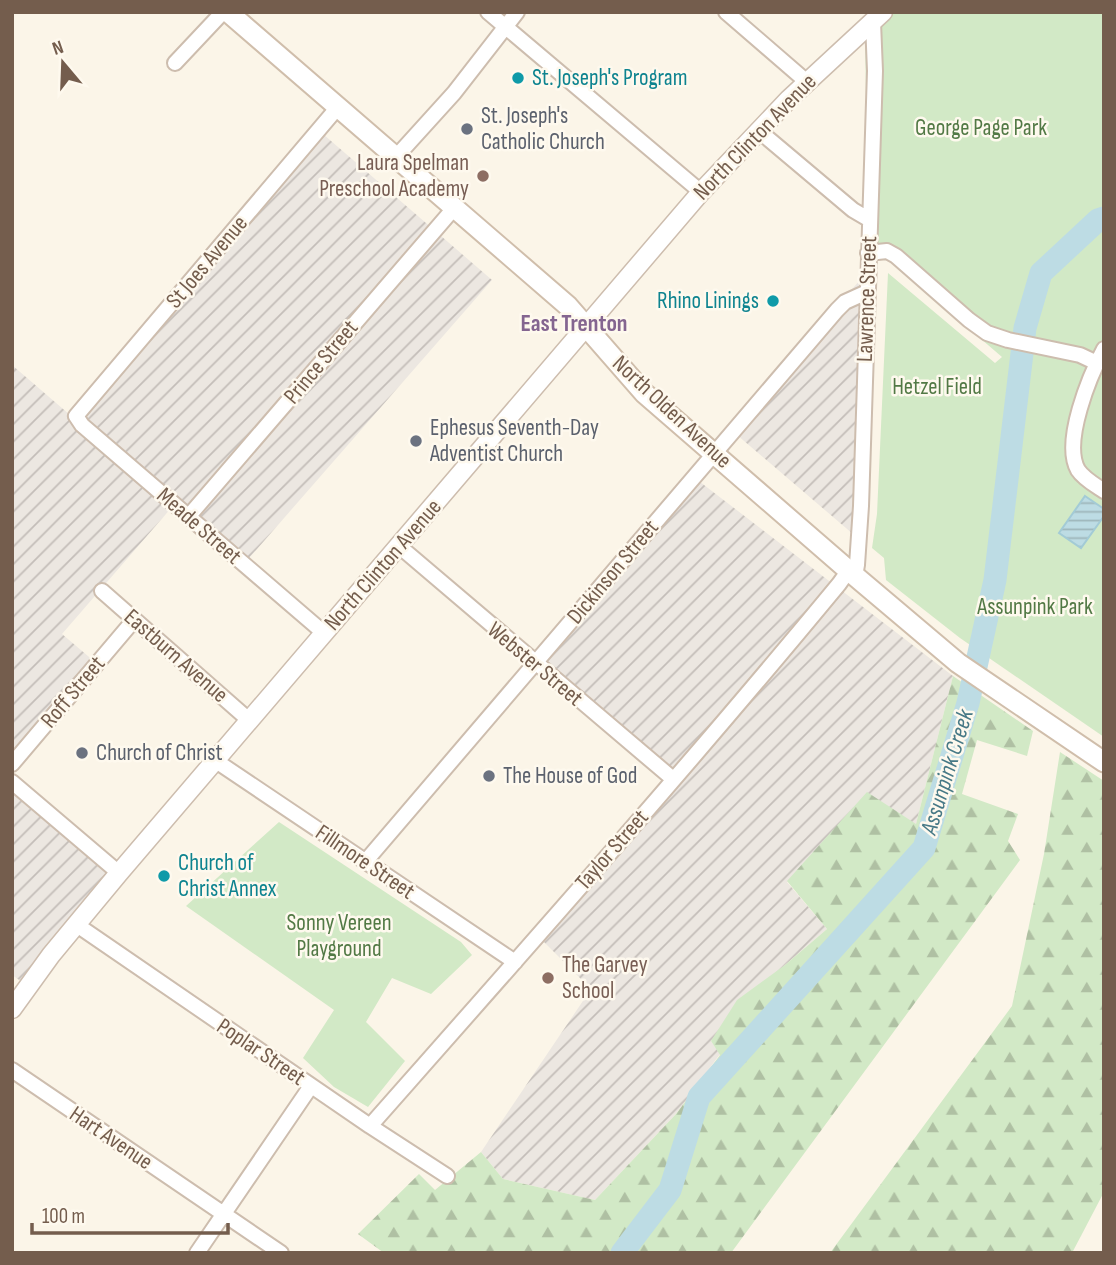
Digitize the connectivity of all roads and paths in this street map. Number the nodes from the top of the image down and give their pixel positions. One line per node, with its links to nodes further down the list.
1 (225, 12): 7 (street); 9 (main road, North Olden Avenue)
2 (488, 12): 6 (street)
3 (517, 12): 6 (street)
4 (726, 12): 8 (street)
5 (878, 17): 8 (street, North Clinton Avenue); 14 (street, Lawrence Street)
6 (506, 28): 11 (street); 12 (street)
7 (175, 64)
8 (807, 82): 10 (street, North Clinton Avenue)
9 (338, 107): 11 (main road, North Olden Avenue); 20 (street, St Joes Avenue)
10 (758, 130): 12 (street, North Clinton Avenue); 14 (street)
11 (396, 157): 13 (main road, North Olden Avenue)
12 (701, 192): 17 (street, North Clinton Avenue)
13 (455, 207): 17 (main road, North Olden Avenue); 23 (street, Prince Street)
14 (870, 220): 15 (street, Lawrence Street)
15 (868, 253): 16 (street, Lawrence Street); 19 (street)
16 (867, 292): 21 (street, Dickinson Street); 25 (street, Lawrence Street)
17 (587, 327): 21 (main road, North Olden Avenue); 24 (street, North Clinton Avenue)
18 (1104, 349): 19 (street)
19 (1097, 363): 22 (street)
20 (76, 416): 23 (street, Meade Street)
21 (713, 453): 25 (main road, North Olden Avenue); 29 (street, Dickinson Street)
22 (1104, 491)
23 (188, 517): 28 (street, Meade Street)
24 (399, 547): 28 (street, North Clinton Avenue); 29 (street, Webster Street)
25 (852, 573): 32 (main road, North Olden Avenue); 34 (street, Taylor Street)
26 (102, 591): 27 (street, Eastburn Avenue)
27 (134, 620): 30 (street, Eastburn Avenue); 33 (street, Roff Street)
28 (324, 634): 30 (street, North Clinton Avenue)
29 (535, 663): 34 (street, Webster Street); 36 (street, Dickinson Street)
30 (250, 720): 31 (street, North Clinton Avenue)
31 (216, 761): 36 (street, Fillmore Street); 37 (street, North Clinton Avenue)
32 (1104, 762)
33 (12, 765)
34 (673, 779): 39 (street, Taylor Street)
35 (12, 782): 37 (street)
36 (365, 862): 39 (street, Fillmore Street)
37 (119, 873): 38 (street, North Clinton Avenue)
38 (77, 925): 40 (street, North Clinton Avenue); 42 (street, Poplar Street)
39 (515, 962): 43 (street, Taylor Street)
40 (12, 1009)
41 (12, 1070): 45 (street, Hart Avenue)
42 (311, 1086): 43 (street, Poplar Street); 45 (street)
43 (370, 1126): 44 (street, Poplar Street)
44 (447, 1176)
45 (224, 1214): 46 (street); 47 (street, Hart Avenue)
46 (197, 1253)
47 (281, 1253)

